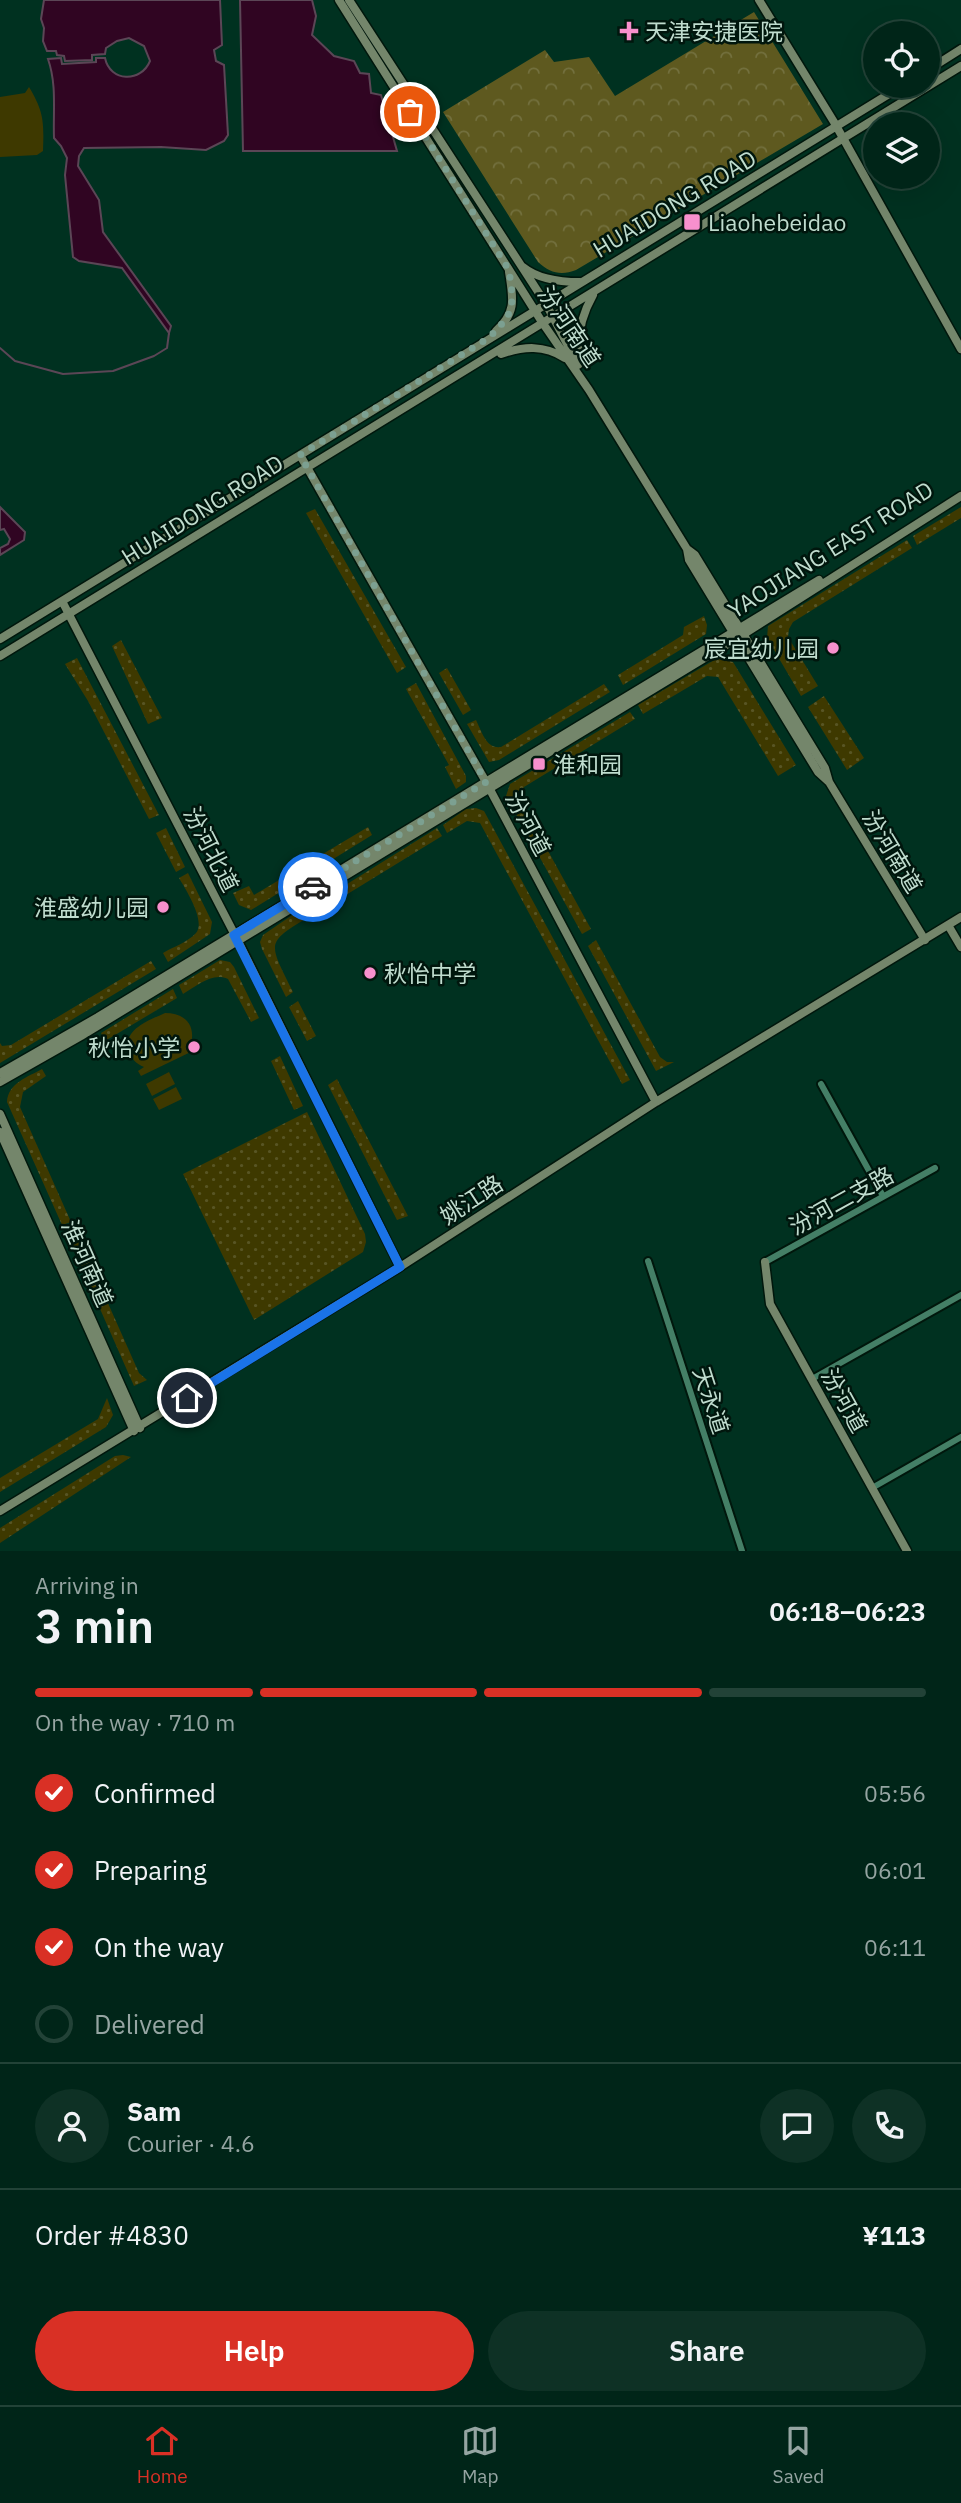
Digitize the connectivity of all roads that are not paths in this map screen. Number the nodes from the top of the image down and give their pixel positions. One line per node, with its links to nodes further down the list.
1 (339, 0): 11 (main road, 汾河南道)
2 (349, 0): 10 (main road, 汾河南道)
3 (759, 0): 8 (main road)
4 (961, 49): 5 (main road)
5 (940, 62)
6 (961, 66): 9 (main road, HUAIDONG ROAD)
7 (883, 98): 8 (main road, HUAIDONG ROAD)
8 (837, 127): 9 (main road); 12 (main road, HUAIDONG ROAD)
9 (844, 139): 13 (main road, HUAIDONG ROAD); 19 (main road)
10 (519, 262): 12 (main road); 14 (main road, 汾河南道)
11 (509, 270): 15 (main road, 汾河南道); 18 (main road)
12 (583, 281): 14 (main road, HUAIDONG ROAD)
13 (594, 292): 16 (main road, HUAIDONG ROAD); 22 (main road)
14 (546, 304): 15 (main road, HUAIDONG ROAD); 16 (main road, 汾河南道)
15 (535, 310): 17 (main road, 汾河南道); 18 (main road, HUAIDONG ROAD)
16 (553, 316): 17 (main road, HUAIDONG ROAD); 22 (main road, 汾河南道)
17 (542, 323): 20 (main road, HUAIDONG ROAD); 21 (main road, 汾河南道)
18 (487, 339): 24 (main road, HUAIDONG ROAD)
19 (961, 349)
20 (488, 358): 21 (main road); 25 (main road, HUAIDONG ROAD)
21 (571, 362): 23 (main road, 汾河南道)
22 (582, 373): 23 (main road, 汾河南道)
23 (589, 390): 27 (main road, 汾河南道)
24 (300, 455): 25 (main road, 汾河道); 28 (main road, HUAIDONG ROAD)
25 (307, 466): 29 (main road, HUAIDONG ROAD); 35 (main road, 汾河道)
26 (961, 494): 30 (main road, YAOJIANG EAST ROAD)
27 (687, 549): 30 (main road, 汾河南道); 31 (main road, 汾河南道)
28 (62, 601): 29 (main road, 汾河北道); 32 (main road, HUAIDONG ROAD)
29 (69, 614): 33 (main road, HUAIDONG ROAD); 38 (main road, 汾河北道)
30 (742, 631): 31 (main road, YAOJIANG EAST ROAD); 34 (main road, 汾河南道)
31 (734, 636): 34 (main road, 汾河南道); 35 (main road, YAOJIANG EAST ROAD)
32 (0, 639)
33 (0, 656)
34 (829, 782): 39 (main road, 汾河南道)
35 (487, 785): 38 (main road, YAOJIANG EAST ROAD); 44 (main road, 汾河道)
36 (961, 917): 37 (main road, 姚江路)
37 (948, 925): 39 (main road, 姚江路); 40 (main road)
38 (236, 938): 41 (main road, YAOJIANG EAST ROAD); 42 (main road, YAOJIANG EAST ROAD); 51 (main road, 汾河北道)
39 (925, 940): 44 (main road, 姚江路)
40 (961, 947)
41 (0, 1073)
42 (0, 1082)
43 (821, 1084): 48 (street)
44 (656, 1102): 51 (main road, 姚江路)
45 (0, 1114): 54 (main road, 淮河南道)
46 (0, 1132): 54 (main road, 淮河南道)
47 (935, 1168): 48 (street, 汾河二支路)
48 (883, 1196): 50 (street, 汾河二支路)
49 (648, 1261): 58 (street, 天永道)
50 (765, 1262): 53 (main road, 汾河道)
51 (400, 1267): 54 (main road, 姚江路)
52 (961, 1295): 53 (street)
53 (812, 1379): 56 (main road, 汾河道)
54 (137, 1429): 57 (main road, 姚江路)
55 (961, 1437): 56 (street)
56 (872, 1488): 59 (main road, 汾河道)
57 (0, 1511)
58 (742, 1551)
59 (907, 1551)

